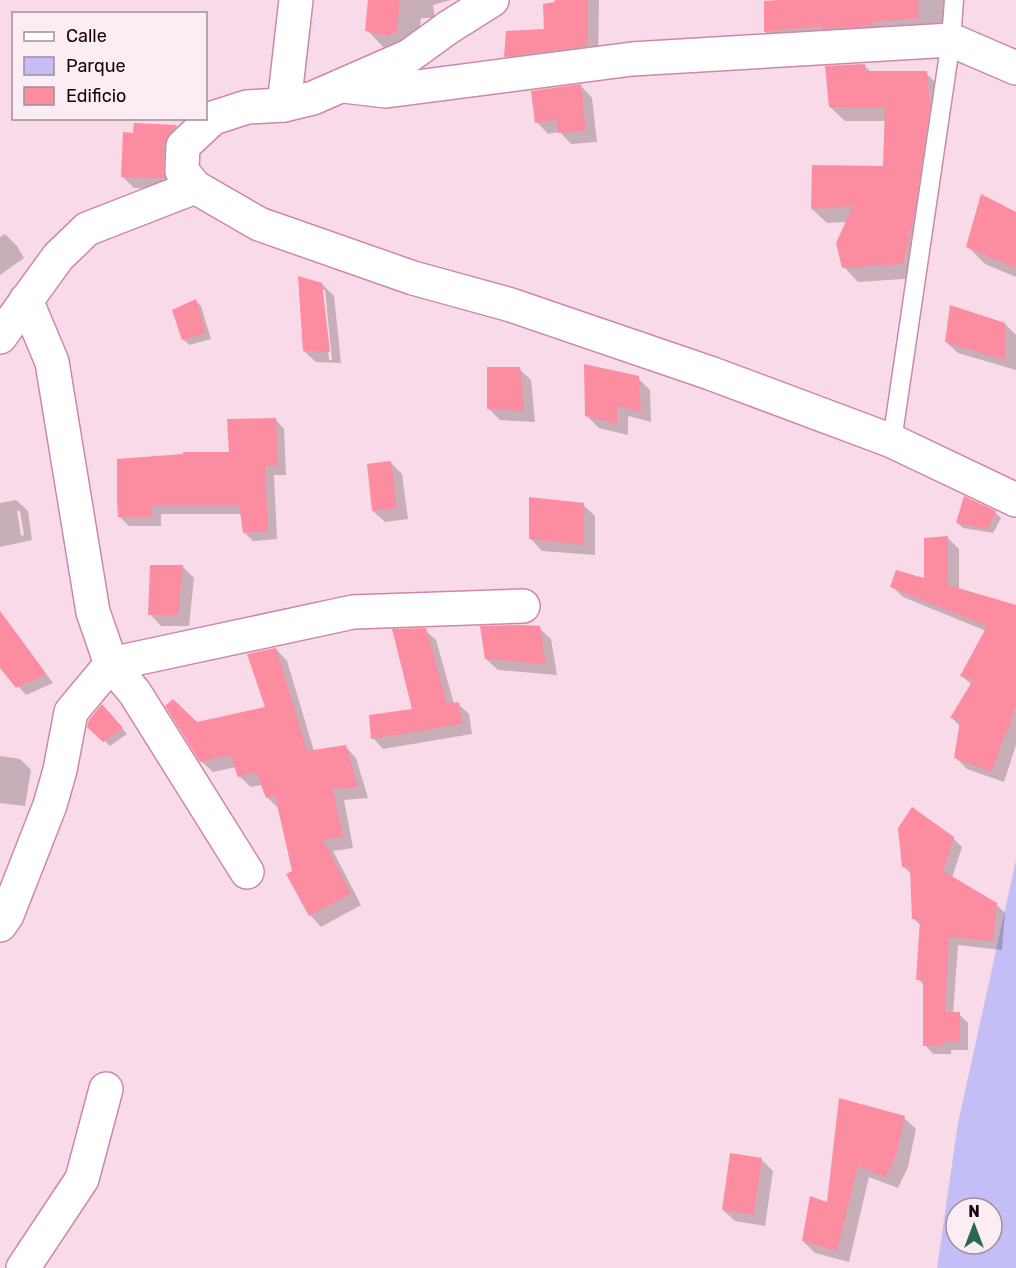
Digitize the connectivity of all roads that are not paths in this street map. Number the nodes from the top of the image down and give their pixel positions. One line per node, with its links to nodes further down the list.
1 (296, 0): 7 (street)
2 (492, 0): 6 (street)
3 (954, 0): 4 (lane)
4 (951, 40): 5 (street); 6 (street); 11 (lane)
5 (1016, 68)
6 (344, 86): 7 (street)
7 (284, 105): 8 (street)
8 (195, 187): 9 (street); 11 (street)
9 (26, 300): 10 (street); 14 (street)
10 (0, 337)
11 (892, 441): 12 (street)
12 (1016, 500)
13 (523, 606): 14 (street)
14 (111, 664): 15 (street); 16 (street)
15 (247, 872)
16 (0, 925)
17 (106, 1089): 18 (street)
18 (23, 1268)

